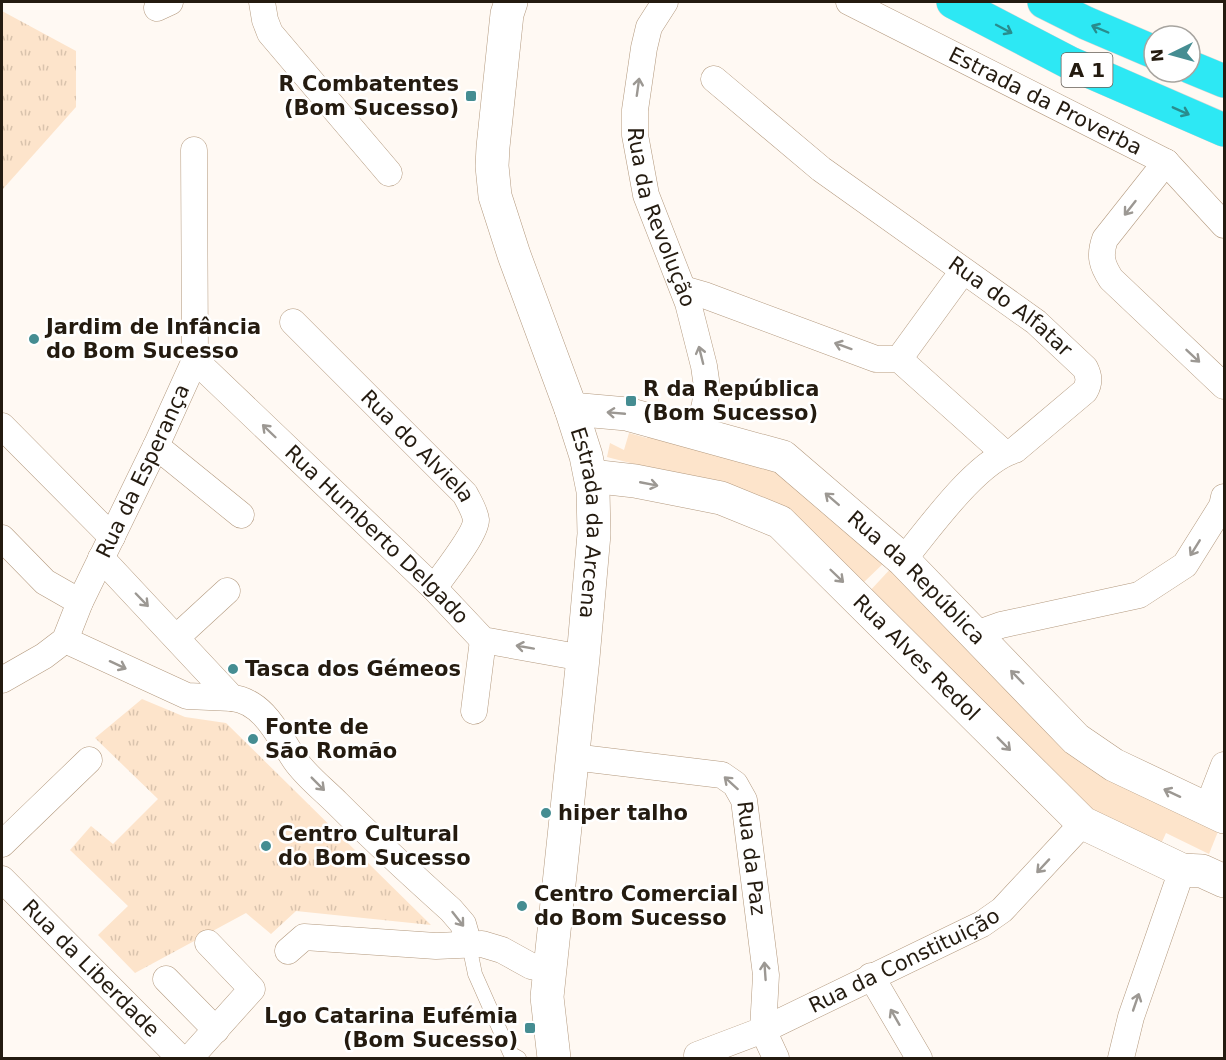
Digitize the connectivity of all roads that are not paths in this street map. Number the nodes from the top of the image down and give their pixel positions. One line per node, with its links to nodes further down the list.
1 (262, 2): 14 (street)
2 (665, 2): 17 (street, Rua da Revolução, one-way to 2)
3 (849, 2): 13 (street, Estrada da Proverba)
4 (953, 2): 11 (highway, A 1, one-way to 11)
5 (1044, 2): 7 (highway, A 1, one-way to 5)
6 (500, 6): 22 (street, Estrada da Arcena)
7 (1142, 47)
8 (1202, 72): 10 (highway)
9 (714, 79): 16 (street, Rua do Alfatar)
10 (1224, 81)
11 (1224, 130)
12 (194, 150): 20 (street, Rua da Esperança)
13 (1166, 162): 15 (street, Estrada da Proverba); 21 (street, one-way to 21)
14 (389, 173)
15 (1224, 225)
16 (963, 271): 19 (street); 26 (street, Rua do Alfatar)
17 (683, 289): 19 (street, one-way to 17); 24 (street, Rua da Revolução, one-way to 17)
18 (294, 322): 33 (street, Rua do Alviela)
19 (899, 358): 26 (street)
20 (195, 360): 25 (street, Rua da Esperança); 33 (street, Rua Humberto Delgado, one-way to 20)
21 (1224, 386)
22 (571, 409): 24 (street, Rua da República, one-way to 22); 27 (street, Estrada da Arcena)
23 (2, 426): 31 (street)
24 (698, 433): 32 (street, Rua da República, one-way to 24)
25 (156, 446): 29 (street); 31 (street, Rua da Esperança)
26 (1004, 453): 32 (street, Rua do Alfatar)
27 (591, 476): 40 (street, Estrada da Arcena); 48 (street, Rua Alves Redol, one-way to 48)
28 (1224, 497): 36 (street, one-way to 36)
29 (241, 515)
30 (2, 538): 35 (street)
31 (107, 547): 35 (street, Rua da Esperança); 37 (street, one-way to 37)
32 (903, 560): 36 (street, Rua da República)
33 (434, 588): 39 (street, Rua Humberto Delgado)
34 (227, 591): 37 (street)
35 (80, 602): 38 (street, Rua da Esperança)
36 (976, 634): 47 (street, Rua da República, one-way to 36)
37 (177, 637): 42 (street)
38 (65, 640): 41 (street); 42 (street, one-way to 42)
39 (483, 640): 40 (street, Rua Humberto Delgado, one-way to 39); 43 (street)
40 (583, 658): 44 (street, Estrada da Arcena)
41 (5, 674)
42 (232, 698): 54 (street, one-way to 54)
43 (474, 711)
44 (573, 758): 56 (street, Estrada da Arcena); 60 (street, Rua da Paz, one-way to 44)
45 (89, 760): 49 (street)
46 (1224, 765): 47 (street)
47 (1216, 813)
48 (1083, 823): 50 (street, Rua Alves Redol); 57 (street, Rua da Constituição, one-way to 57)
49 (2, 844)
50 (1182, 870): 52 (street, Rua Alves Redol); 68 (street, one-way to 50)
51 (2, 879): 62 (street, Rua da Liberdade)
52 (1224, 881)
53 (208, 943): 59 (street)
54 (469, 945): 55 (street); 56 (street); 64 (lane)
55 (288, 951)
56 (549, 970): 65 (street, Estrada da Arcena)
57 (872, 976): 60 (street, Rua da Constituição); 67 (street, one-way to 57)
58 (166, 979): 59 (street)
59 (216, 1030): 63 (street)
60 (763, 1030): 61 (street, Rua da Constituição); 66 (street)
61 (697, 1055)
62 (180, 1059)
63 (190, 1059)
64 (519, 1059)
65 (554, 1059)
66 (776, 1059)
67 (919, 1059)
68 (1120, 1059)

